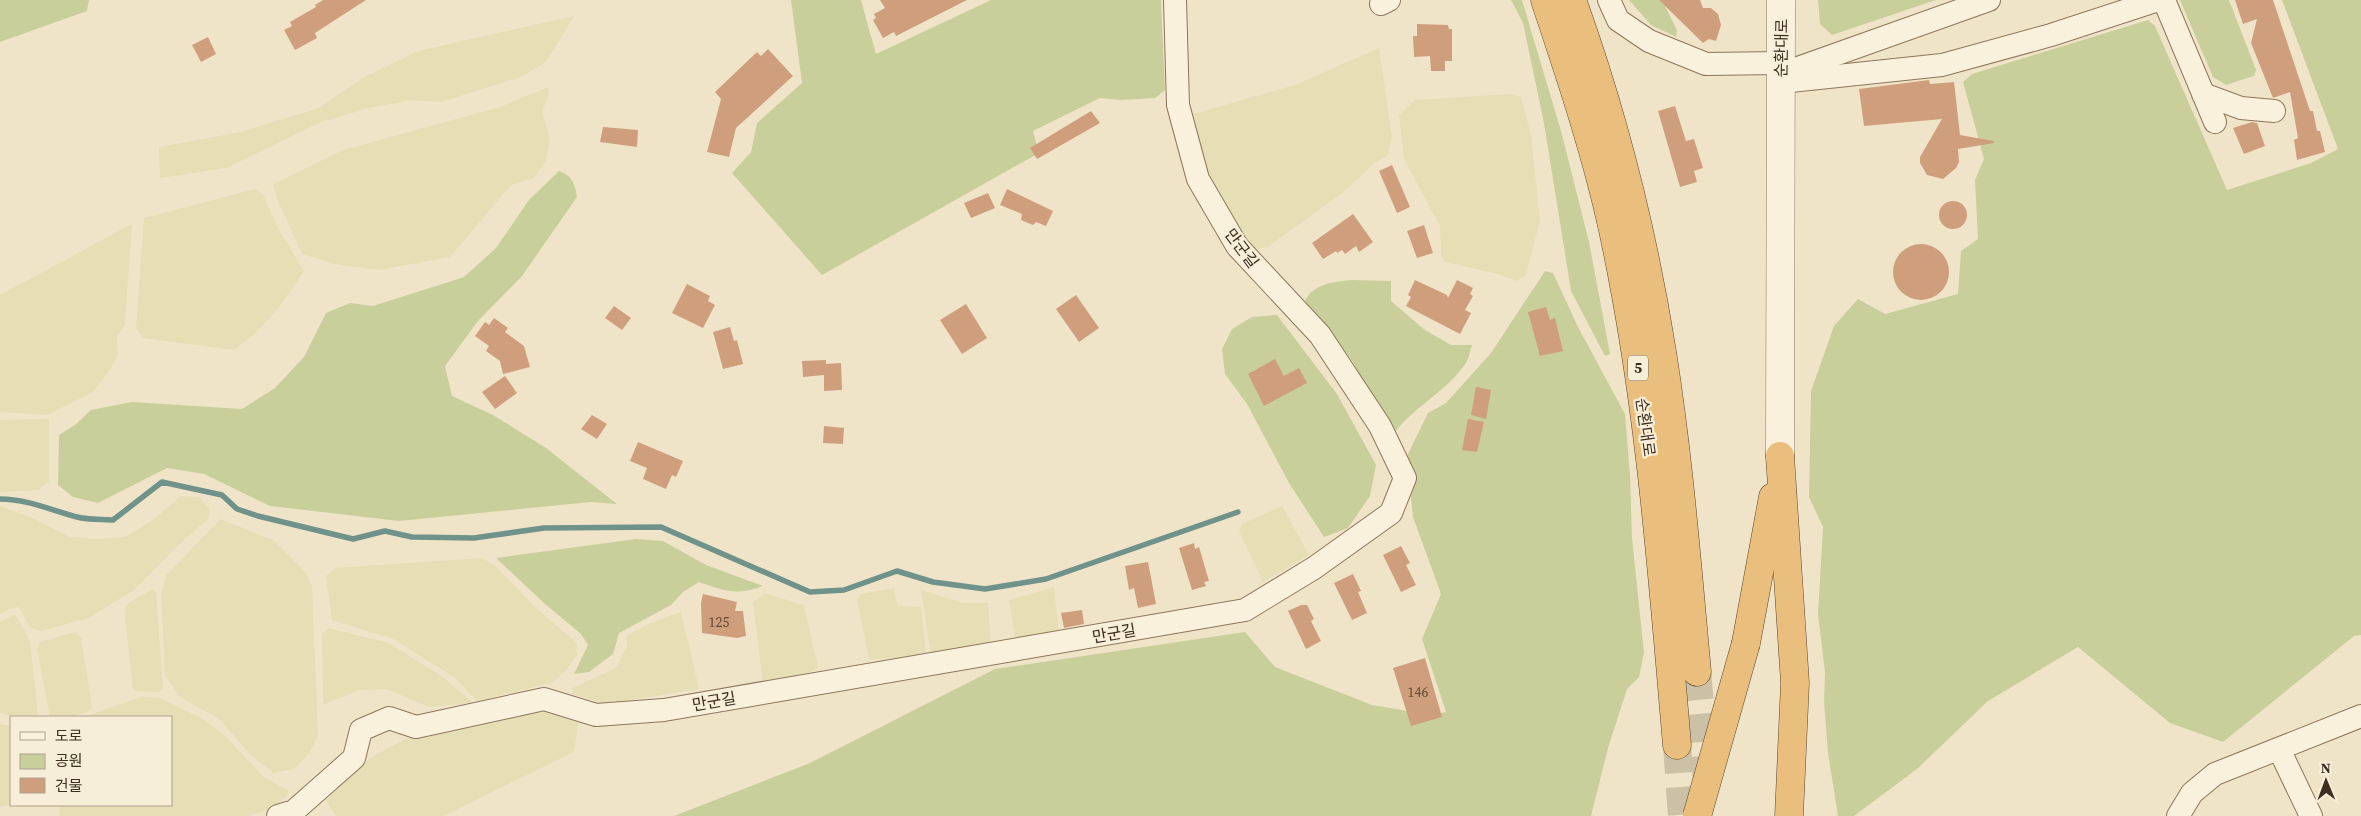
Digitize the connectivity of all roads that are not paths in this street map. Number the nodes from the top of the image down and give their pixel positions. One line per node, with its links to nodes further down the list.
1 (1174, 0): 16 (street, 만군길)
2 (1545, 0): 14 (highway, 순환대로 / 5)
3 (1572, 0): 12 (highway, 순환대로 / 5)
4 (1609, 0): 7 (street)
5 (1781, 0): 7 (street, 순환대로)
6 (1989, 0): 7 (street)
7 (1781, 73): 8 (street); 11 (street, 순환대로)
8 (2203, 94): 9 (street); 10 (street)
9 (2274, 111)
10 (2215, 122)
11 (1780, 456): 17 (highway, bridge); 18 (highway)
12 (1697, 672)
13 (2361, 716): 15 (street)
14 (1677, 745)
15 (2279, 749): 19 (street); 20 (street)
16 (278, 816)
17 (1697, 816)
18 (1789, 816)
19 (2178, 816)
20 (2311, 816)

